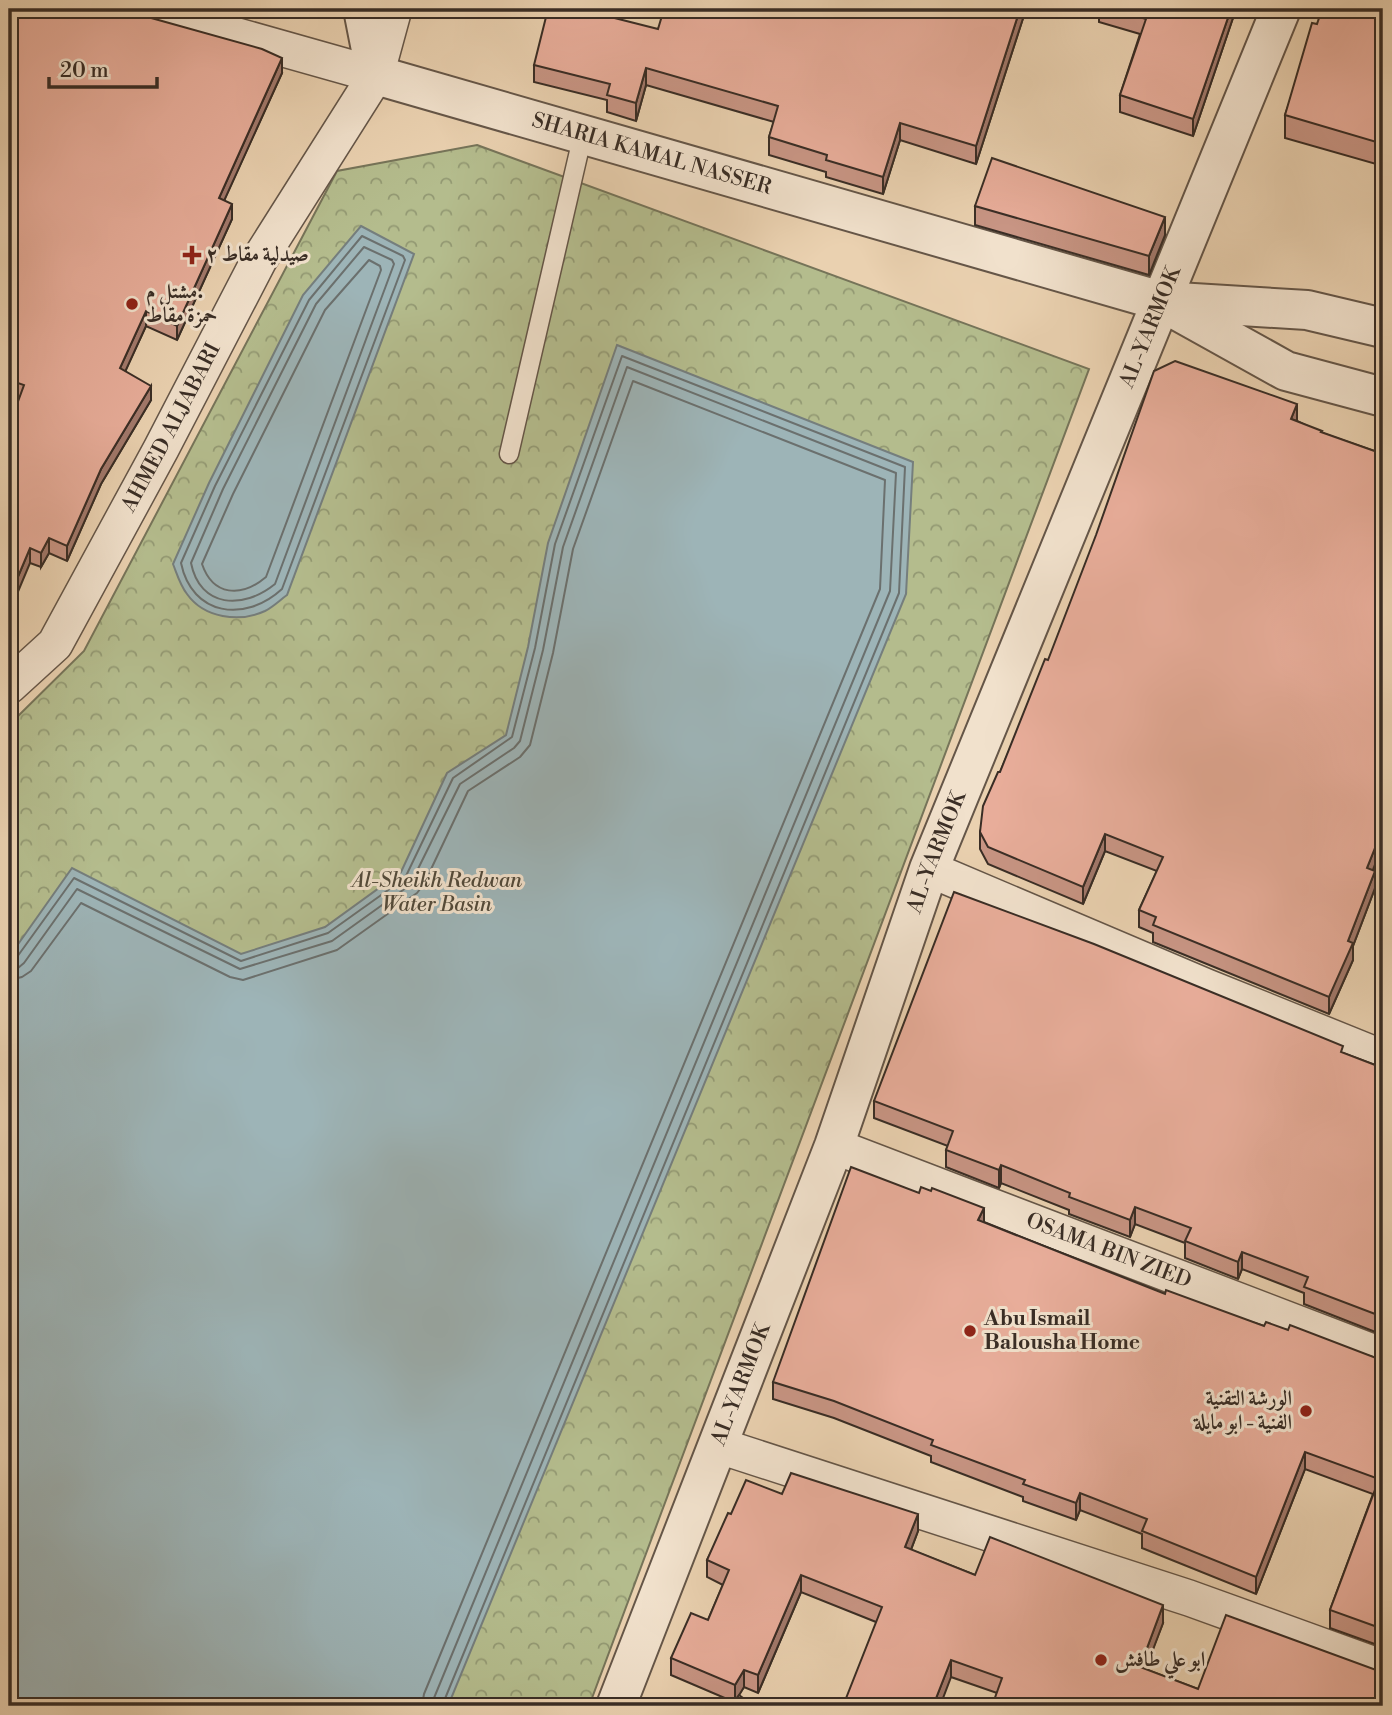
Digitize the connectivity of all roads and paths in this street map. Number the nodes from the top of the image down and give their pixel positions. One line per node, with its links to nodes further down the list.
1 (142, 9): 5 (street, SHARIA KAMAL NASSER)
2 (363, 9): 5 (street)
3 (394, 9): 5 (street, AHMED ALJABARI)
4 (1281, 9): 7 (street, AL-YARMOK)
5 (376, 75): 6 (street, SHARIA KAMAL NASSER); 11 (street, AHMED ALJABARI)
6 (583, 134): 7 (street, SHARIA KAMAL NASSER); 10 (lane)
7 (1161, 301): 8 (street, SHARIA KAMAL NASSER); 9 (street, SHARIA KAMAL NASSER); 12 (street, AL-YARMOK)
8 (1383, 328)
9 (1383, 397)
10 (509, 454)
11 (9, 686)
12 (929, 869): 13 (street); 14 (street, AL-YARMOK)
13 (1383, 1058)
14 (834, 1146): 15 (street, OSAMA BIN ZIED); 16 (street, AL-YARMOK)
15 (1383, 1356)
16 (717, 1445): 17 (street); 18 (street, AL-YARMOK)
17 (1383, 1668)
18 (616, 1706)

